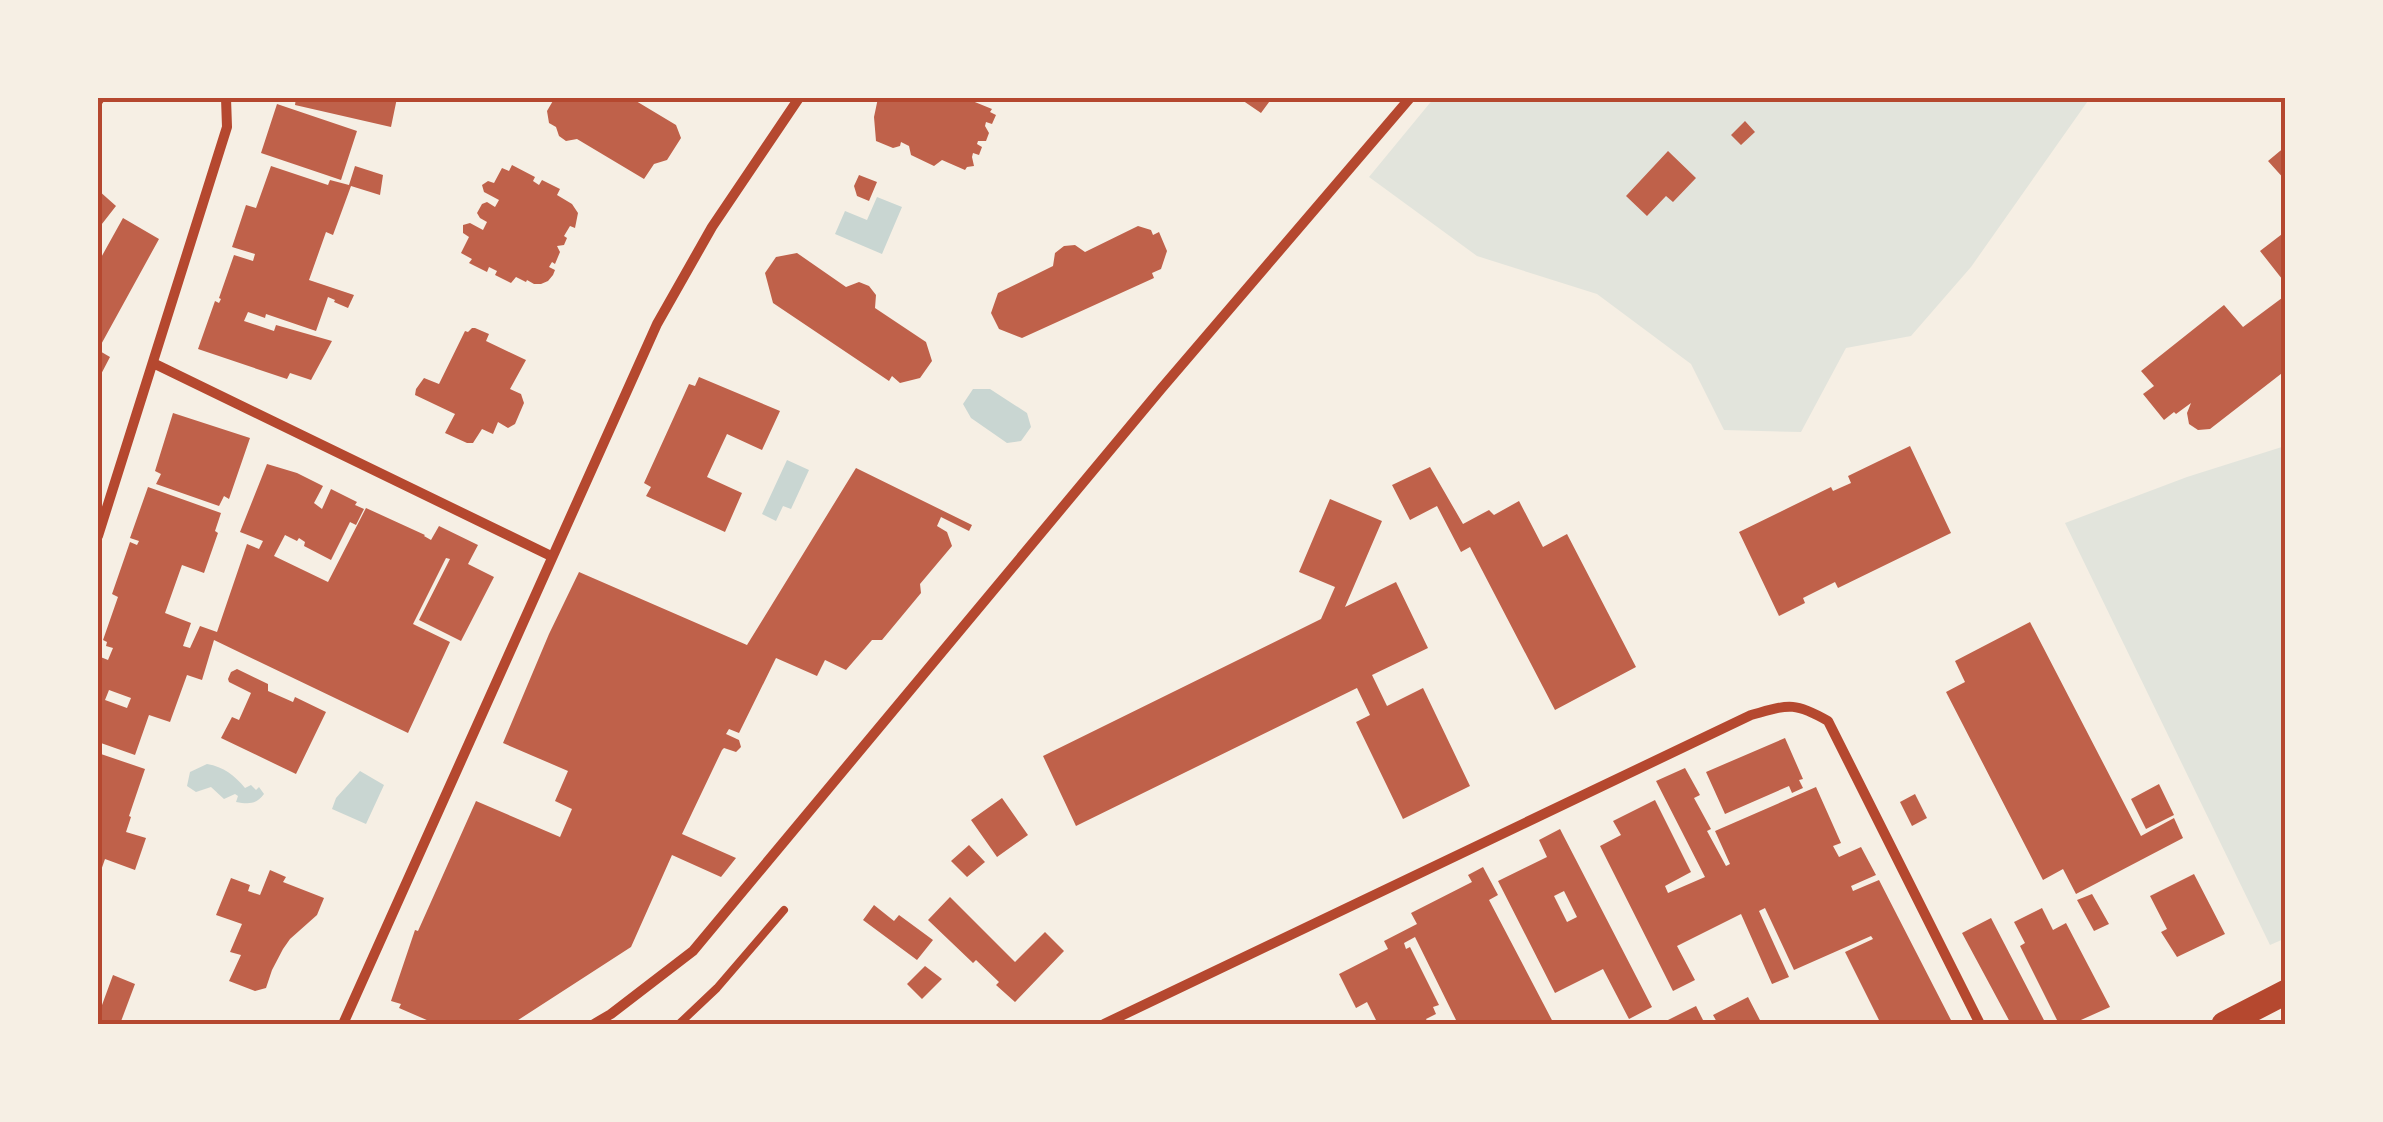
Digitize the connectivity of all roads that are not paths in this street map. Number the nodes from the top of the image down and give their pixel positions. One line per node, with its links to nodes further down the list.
1 (226, 98): 4 (street)
2 (799, 98): 6 (street)
3 (1410, 98): 10 (street)
4 (153, 363): 5 (street); 6 (street)
5 (98, 536)
6 (552, 556): 9 (street)
7 (784, 910): 11 (lane)
8 (2286, 992): 14 (main road)
9 (343, 1024)
10 (594, 1024)
11 (679, 1024)
12 (1104, 1024): 13 (street)
13 (1980, 1024)
14 (2224, 1024)

